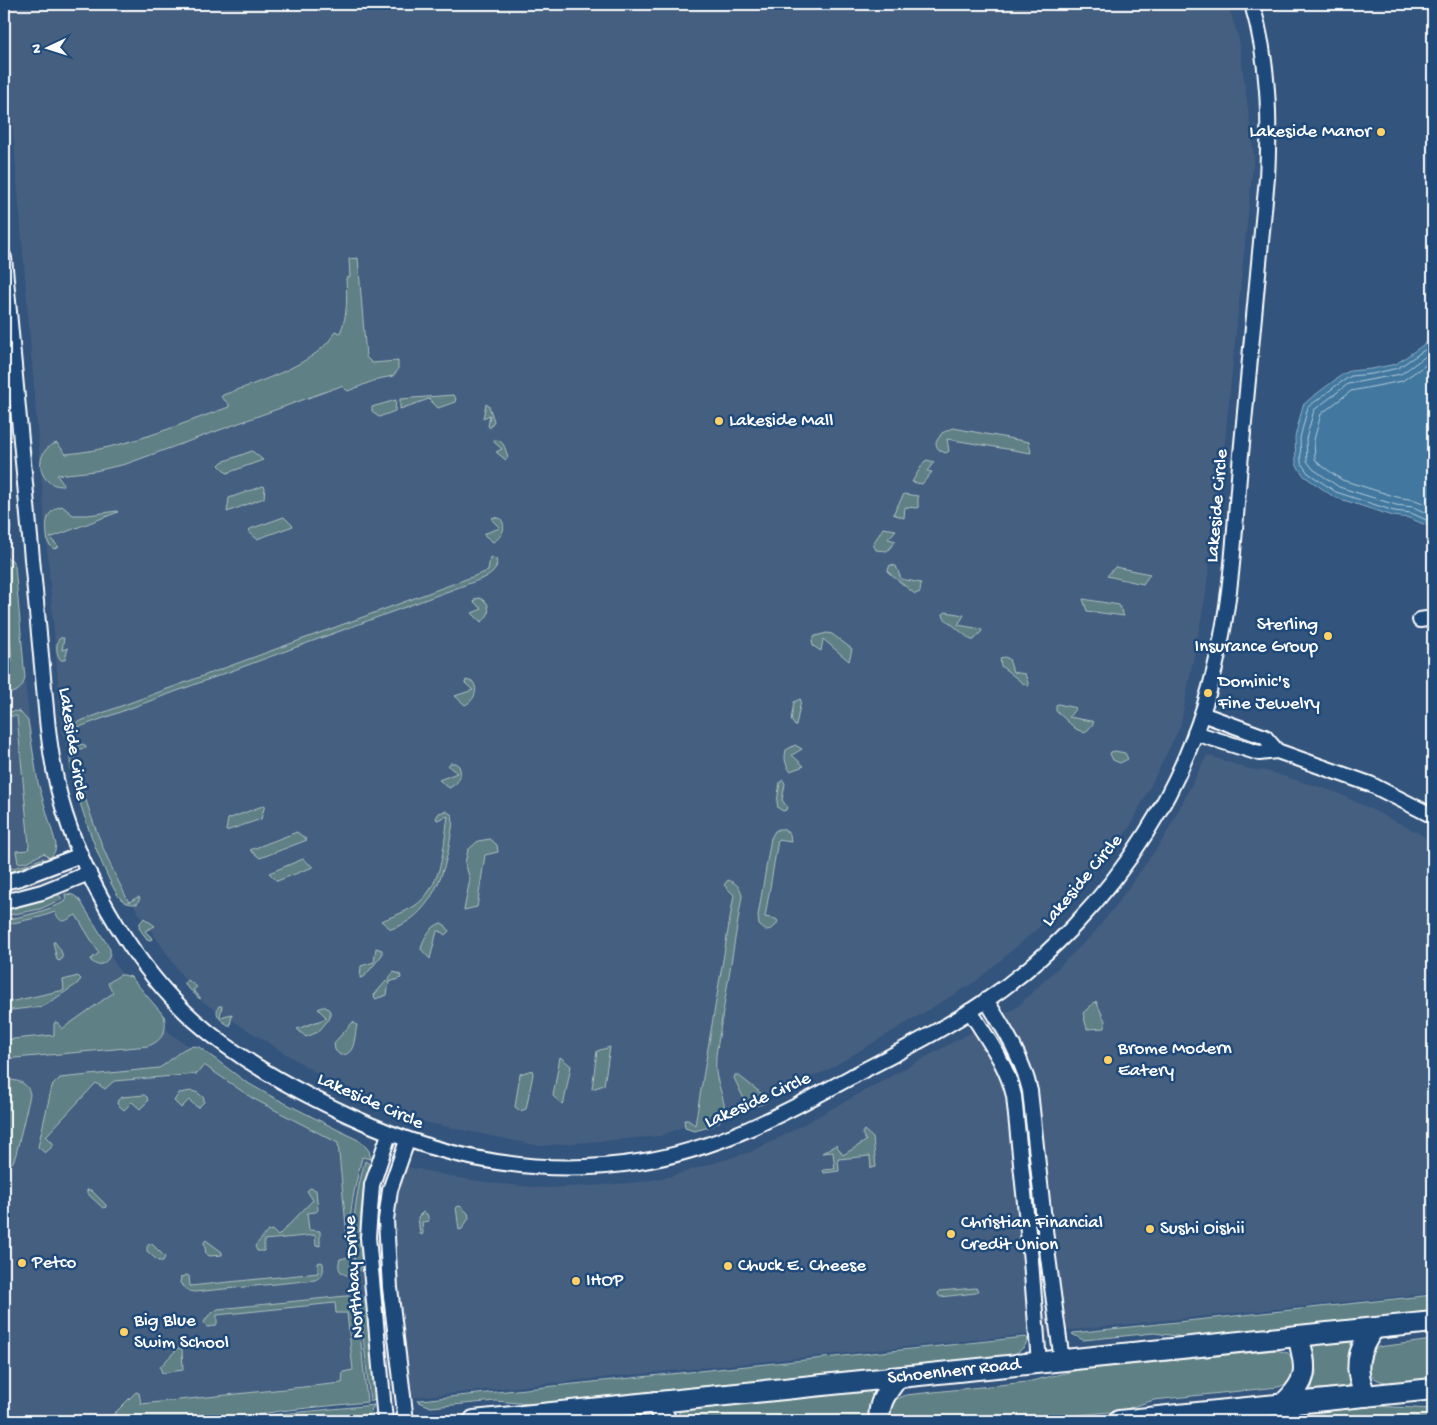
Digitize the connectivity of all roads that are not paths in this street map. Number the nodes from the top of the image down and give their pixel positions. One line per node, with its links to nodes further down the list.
1 (1252, 4): 5 (street, Lakeside Circle)
2 (4, 258): 3 (street, Lakeside Circle)
3 (8, 343): 4 (street, Lakeside Circle)
4 (9, 363): 9 (street, Lakeside Circle)
5 (1202, 714): 6 (street, Lakeside Circle); 7 (street)
6 (1196, 733): 7 (street); 13 (street, Lakeside Circle)
7 (1278, 751): 8 (street)
8 (1433, 816)
9 (81, 855): 10 (street, Lakeside Circle); 11 (street)
10 (89, 873): 12 (street); 15 (street, Lakeside Circle)
11 (4, 882)
12 (4, 902)
13 (986, 1000): 14 (street, Lakeside Circle); 20 (street)
14 (970, 1011): 16 (street, Lakeside Circle); 21 (street)
15 (389, 1134): 16 (street, Lakeside Circle); 27 (street, Northbay Drive)
16 (407, 1141): 28 (street, Northbay Drive)
17 (1433, 1322): 18 (main road, Schoenherr Road)
18 (1374, 1328): 19 (main road, Schoenherr Road); 24 (main road)
19 (1298, 1336): 20 (main road, Schoenherr Road); 26 (main road)
20 (1062, 1361): 21 (main road, Schoenherr Road)
21 (1039, 1363): 22 (main road, Schoenherr Road)
22 (897, 1378): 25 (main road, Schoenherr Road); 31 (main road)
23 (1433, 1389): 24 (main road)
24 (1366, 1396): 26 (main road)
25 (656, 1402): 29 (main road, Schoenherr Road); 30 (main road)
26 (1283, 1404): 32 (main road)
27 (384, 1421)
28 (406, 1421)
29 (474, 1421)
30 (666, 1421)
31 (880, 1421)
32 (1119, 1421)

